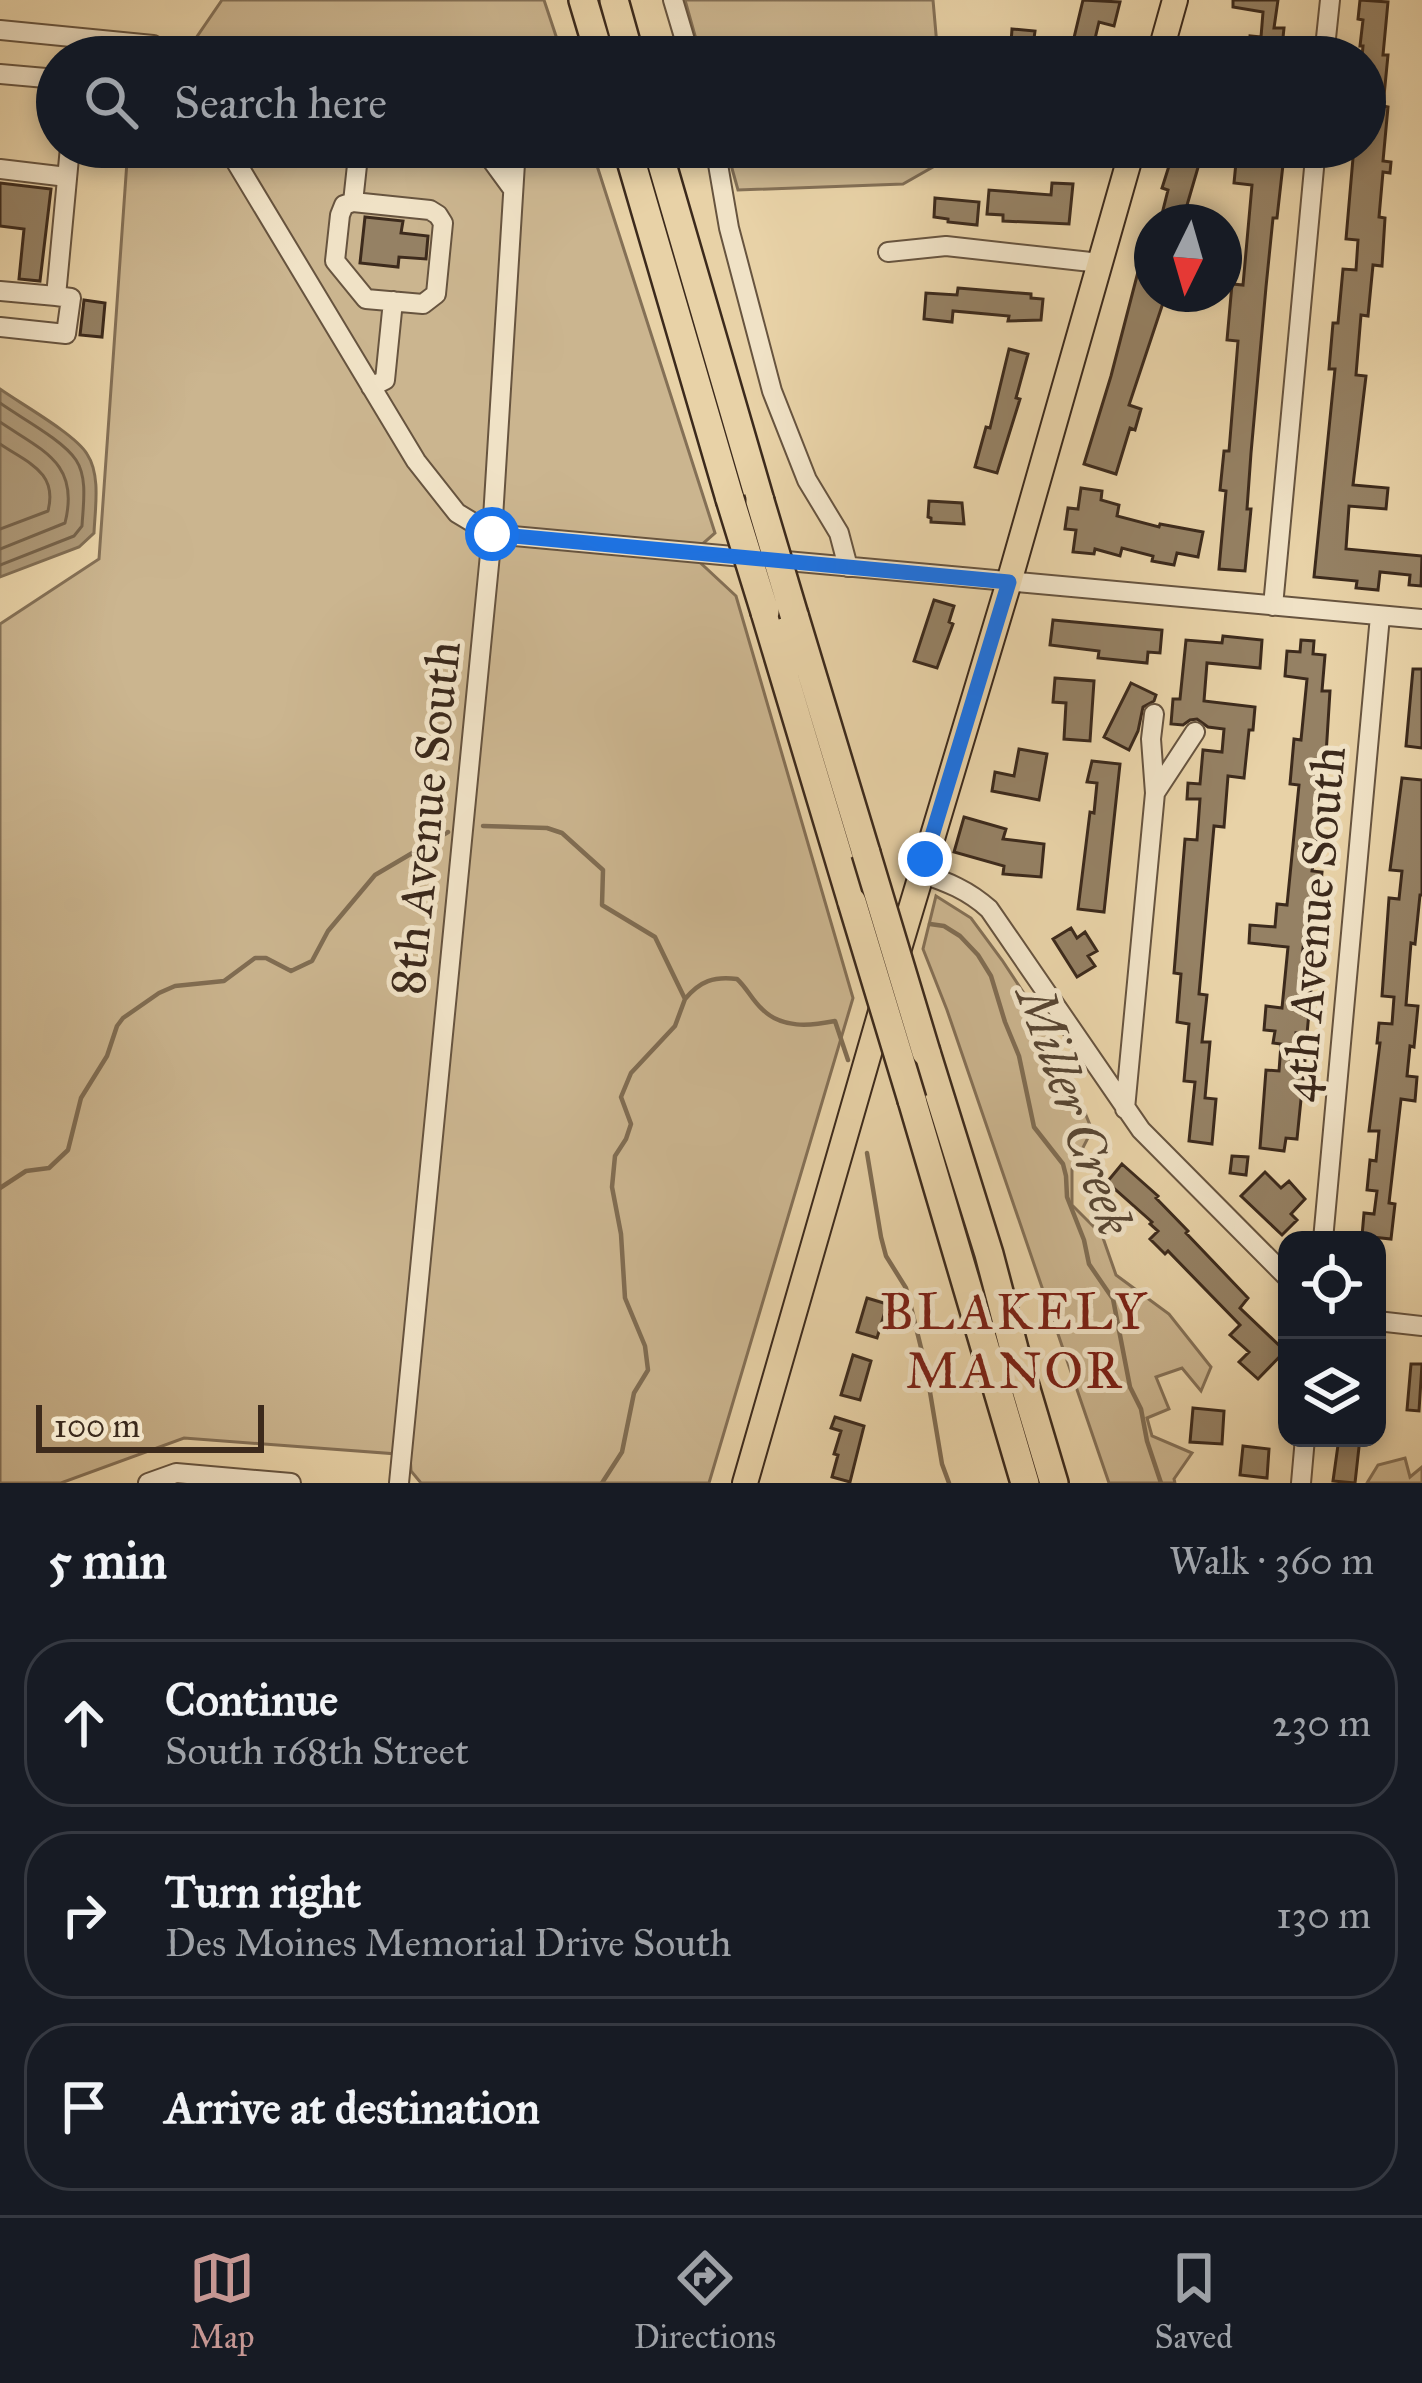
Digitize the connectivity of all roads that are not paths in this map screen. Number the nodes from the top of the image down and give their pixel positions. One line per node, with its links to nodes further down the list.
1 (583, 0): 7 (highway)
2 (614, 0): 8 (highway)
3 (673, 0): 9 (street)
4 (1175, 0): 10 (main road)
5 (1330, 0): 11 (street)
6 (0, 31): 12 (street)
7 (594, 36)
8 (624, 36)
9 (684, 36)
10 (1165, 36)
11 (1326, 36)
12 (36, 38)
13 (0, 74): 14 (street)
14 (36, 77)
15 (68, 168): 26 (street)
16 (240, 168): 35 (street)
17 (357, 168): 28 (street)
18 (497, 168): 27 (street)
19 (514, 168): 27 (street, 8th Avenue South)
20 (633, 168): 52 (highway, bridge)
21 (663, 168): 48 (highway, bridge)
22 (719, 168): 37 (street)
23 (1127, 168): 30 (main road)
24 (1314, 168): 39 (street)
25 (0, 169): 26 (street)
26 (67, 177): 32 (street)
27 (512, 188): 36 (street, 8th Avenue South)
28 (354, 193): 33 (street); 33 (street)
29 (888, 253): 30 (street)
30 (1100, 263): 38 (main road)
31 (0, 291): 32 (street)
32 (56, 296): 34 (street)
33 (393, 301): 35 (street)
34 (0, 327)
35 (371, 387): 36 (street)
36 (492, 534): 37 (street); 56 (street, 8th Avenue South)
37 (848, 567): 38 (street)
38 (1009, 582): 39 (street); 45 (main road)
39 (1273, 606): 40 (street)
40 (1380, 616): 41 (street); 47 (street, 4th Avenue South)
41 (1422, 619)
42 (1154, 715): 44 (street)
43 (1196, 732): 44 (street)
44 (1155, 793): 46 (street)
45 (921, 873): 46 (street); 57 (main road)
46 (1125, 1109): 49 (street)
47 (1324, 1231)
48 (989, 1254): 60 (highway); 61 (highway)
49 (1278, 1268)
50 (1386, 1323): 51 (street)
51 (1422, 1326)
52 (1001, 1405): 58 (highway); 59 (highway)
53 (1304, 1447): 62 (street)
54 (148, 1483): 55 (street)
55 (292, 1483)
56 (399, 1483)
57 (745, 1483)
58 (1009, 1483)
59 (1024, 1483)
60 (1054, 1483)
61 (1072, 1483)
62 (1300, 1483)

